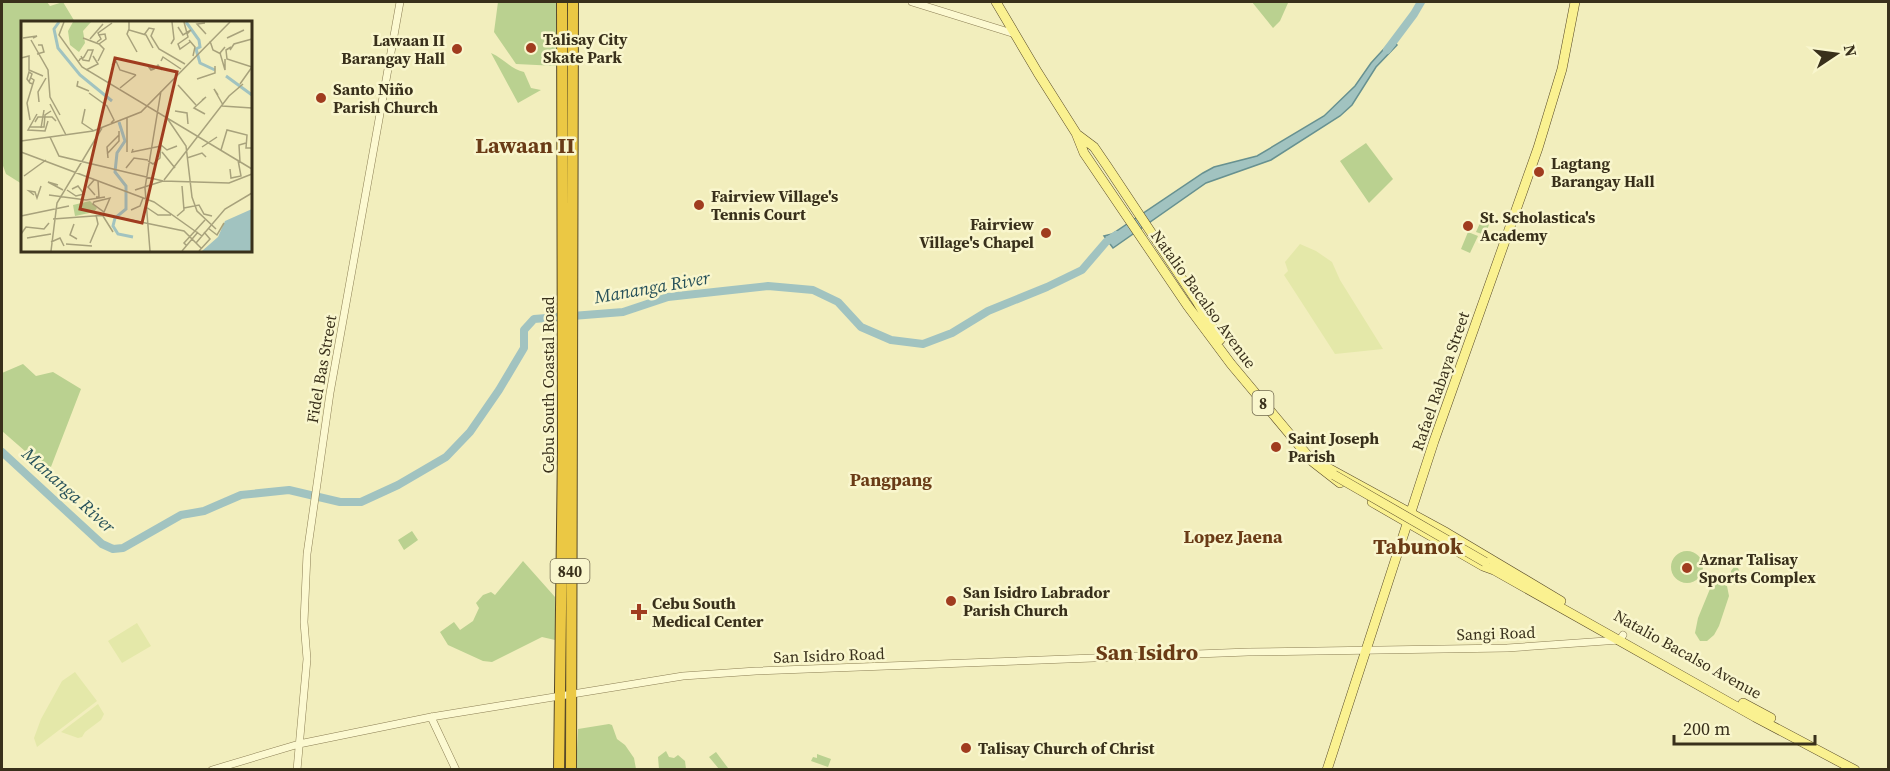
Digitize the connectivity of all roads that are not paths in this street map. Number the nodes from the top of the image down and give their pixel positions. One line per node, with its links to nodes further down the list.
1 (400, 2): 18 (street, Fidel Bas Street)
2 (562, 2): 9 (highway, Cebu South Coastal Road / 840)
3 (573, 2): 9 (highway, Cebu South Coastal Road / 840)
4 (912, 2): 7 (street)
5 (996, 2): 7 (main road, Natalio Bacalso Avenue / 8)
6 (1575, 2): 12 (main road, Rafael Rabaya Street)
7 (1016, 34): 8 (main road, Natalio Bacalso Avenue / 8)
8 (1076, 133): 10 (main road, Natalio Bacalso Avenue / 8); 10 (main road, Natalio Bacalso Avenue / 8)
9 (567, 221): 16 (highway, Cebu South Coastal Road / 840)
10 (1191, 302): 11 (main road, Natalio Bacalso Avenue / 8)
11 (1324, 469): 12 (main road, Natalio Bacalso Avenue); 13 (main road, Natalio Bacalso Avenue / 8, bridge)
12 (1410, 519): 13 (main road, Natalio Bacalso Avenue); 15 (main road, Rafael Rabaya Street)
13 (1495, 567): 14 (main road, Natalio Bacalso Avenue / 8)
14 (1621, 638): 15 (street, Sangi Road); 25 (main road, Natalio Bacalso Avenue / 8); 26 (main road, Natalio Bacalso Avenue / 8)
15 (1366, 650): 16 (street, San Isidro Road); 24 (main road, Rafael Rabaya Street)
16 (565, 696): 17 (street, San Isidro Road); 22 (highway, Cebu South Coastal Road / 840); 23 (highway, Cebu South Coastal Road / 840)
17 (431, 717): 18 (street, San Isidro Road); 21 (street)
18 (299, 744): 19 (street, San Isidro Road); 20 (street, Fidel Bas Street)
19 (212, 770)
20 (297, 770)
21 (456, 770)
22 (559, 770)
23 (571, 770)
24 (1327, 770)
25 (1855, 770)
26 (1864, 770)

